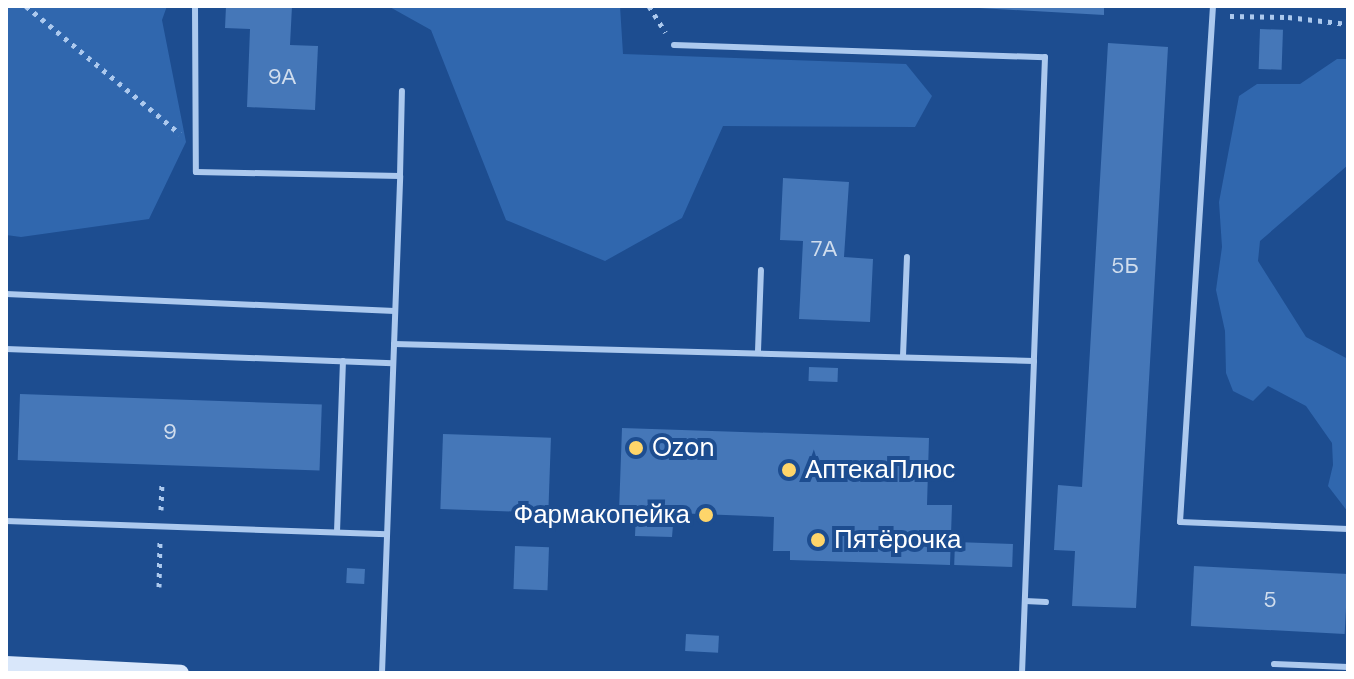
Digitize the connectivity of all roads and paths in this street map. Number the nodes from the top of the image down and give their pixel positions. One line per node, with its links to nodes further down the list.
1 (26, 6): 9 (path)
2 (195, 6): 9 (lane)
3 (649, 6): 7 (path)
4 (1213, 6): 5 (lane)
5 (1212, 15): 6 (path); 23 (lane)
6 (1348, 24)
7 (674, 45): 20 (lane)
8 (402, 91): 10 (lane)
9 (196, 147): 10 (lane)
10 (400, 176): 14 (lane)
11 (907, 257): 18 (lane)
12 (761, 270): 17 (lane)
13 (6, 294): 14 (lane)
14 (395, 311): 15 (lane)
15 (394, 344): 17 (lane); 21 (lane)
16 (6, 349): 19 (lane)
17 (758, 351): 18 (lane)
18 (903, 356): 20 (lane)
19 (343, 361): 21 (lane); 24 (lane)
20 (1034, 361): 26 (lane)
21 (393, 363): 25 (lane)
22 (6, 521): 24 (lane)
23 (1348, 529)
24 (337, 532): 25 (lane)
25 (387, 534): 33 (lane)
26 (1025, 601): 27 (lane); 34 (lane)
27 (1046, 602)
28 (6, 664): 31 (main road)
29 (1274, 664): 30 (lane)
30 (1348, 667)
31 (151, 672): 32 (main road)
32 (181, 673)
33 (382, 673)
34 (1022, 673)

